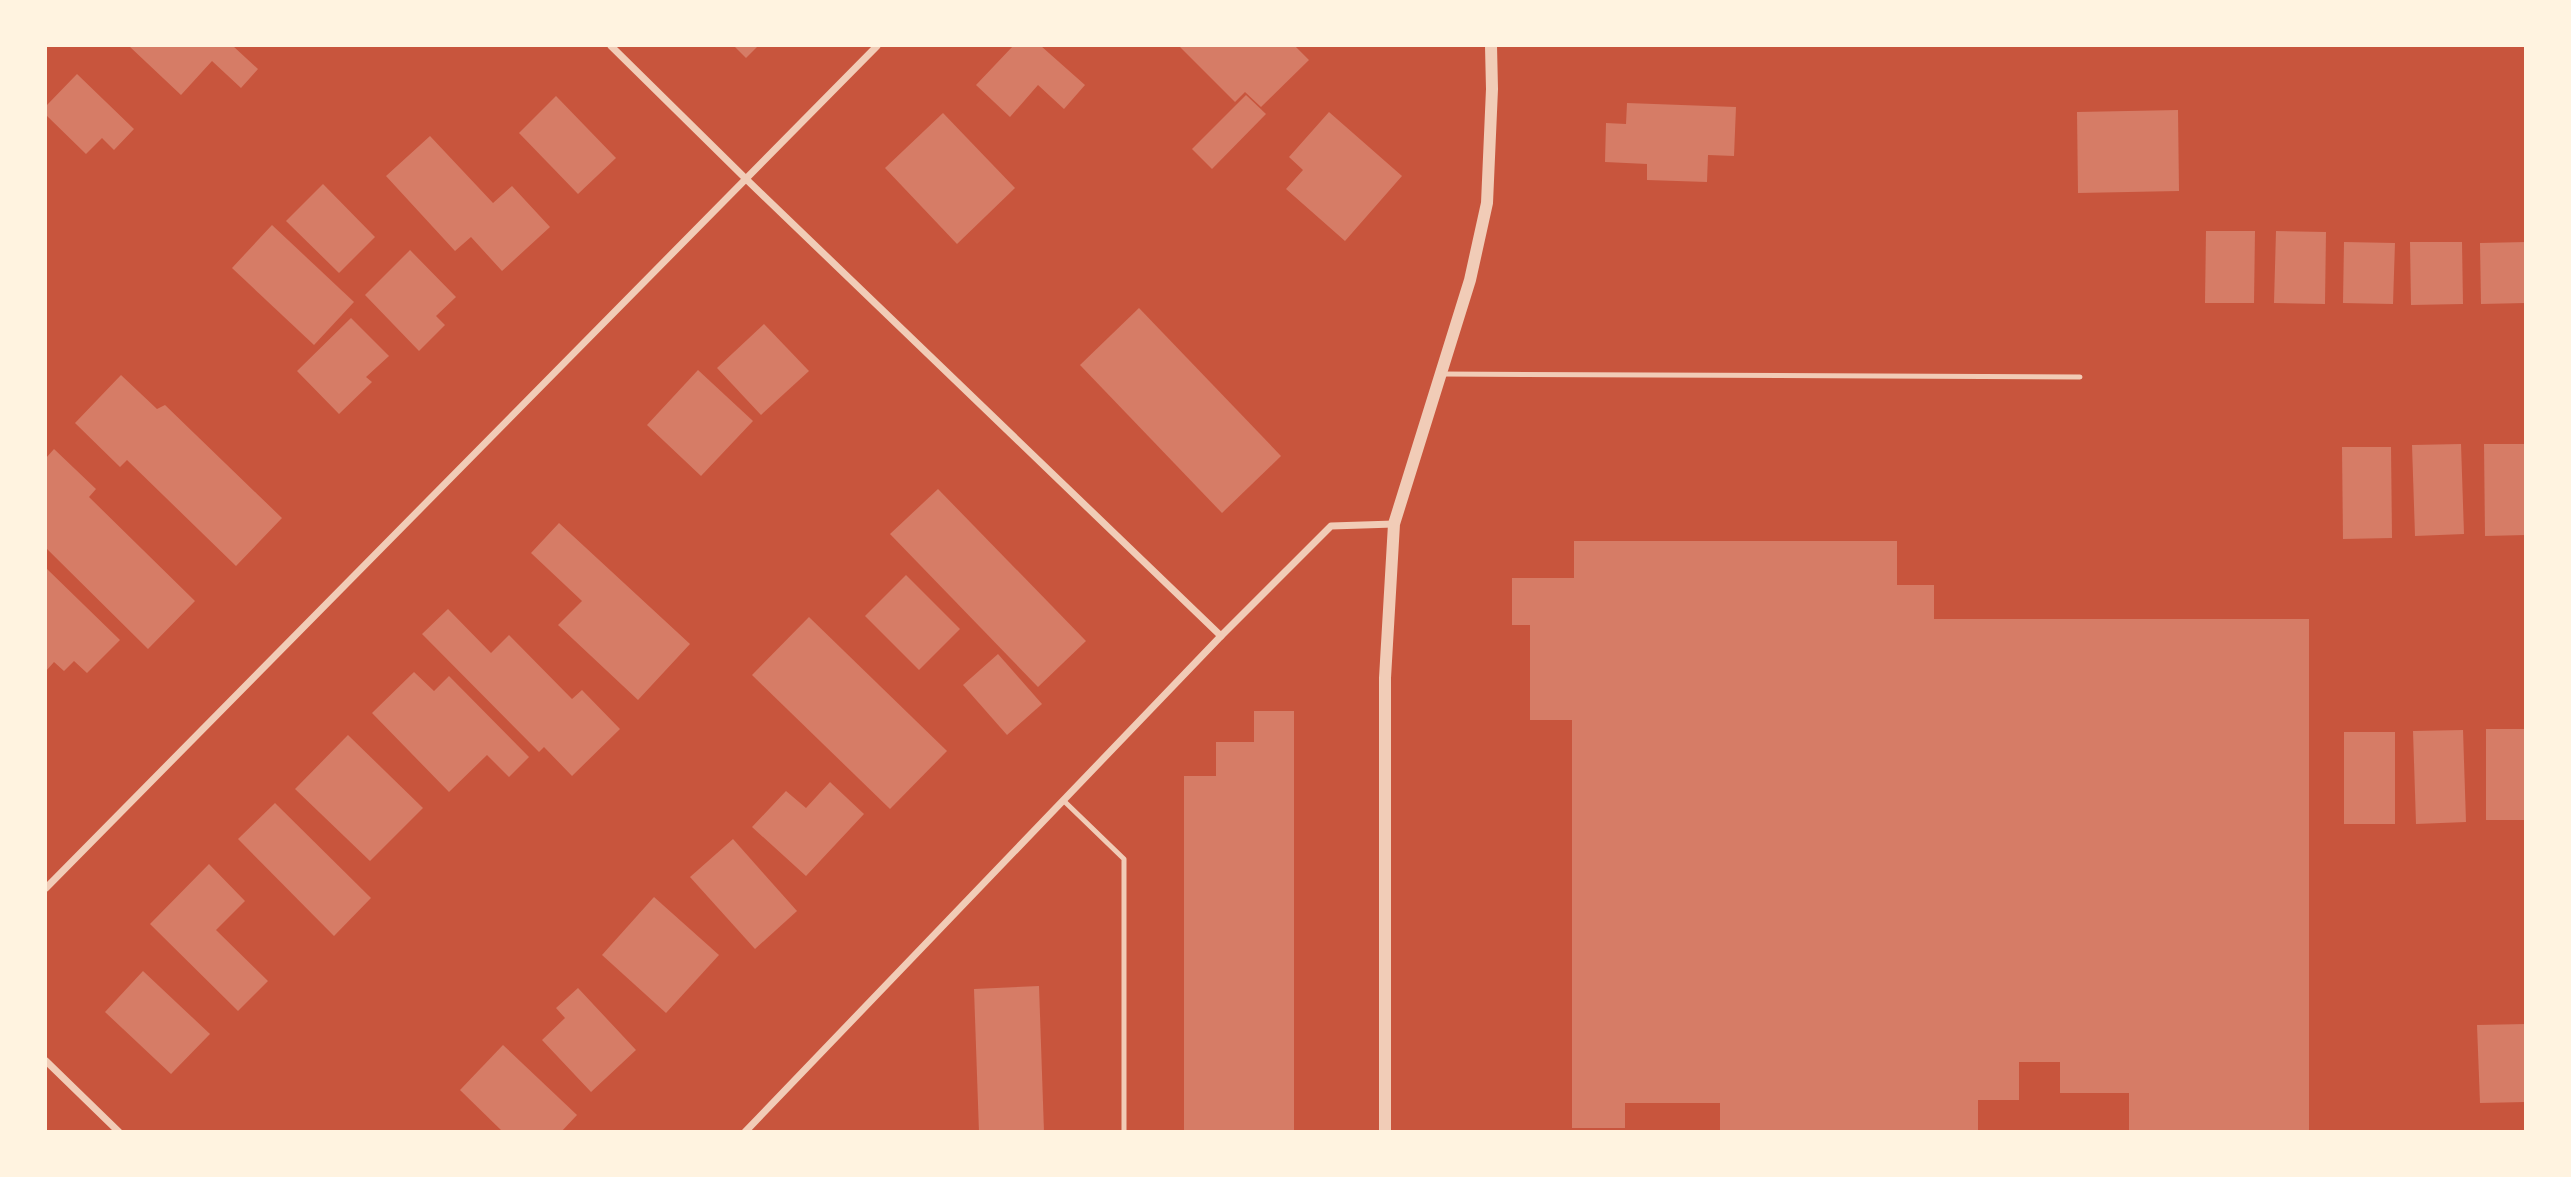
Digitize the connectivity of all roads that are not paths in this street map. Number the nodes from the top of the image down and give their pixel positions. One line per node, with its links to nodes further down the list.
1 (611, 46): 4 (street)
2 (877, 46): 4 (street)
3 (1491, 46): 5 (street)
4 (745, 178): 8 (street); 10 (street)
5 (1439, 374): 6 (lane); 7 (street)
6 (2080, 377)
7 (1394, 524): 8 (street); 15 (street)
8 (1221, 636): 9 (street)
9 (1064, 801): 13 (street); 14 (lane)
10 (46, 888)
11 (46, 1061): 12 (street)
12 (119, 1132)
13 (745, 1132)
14 (1124, 1132)
15 (1385, 1132)

